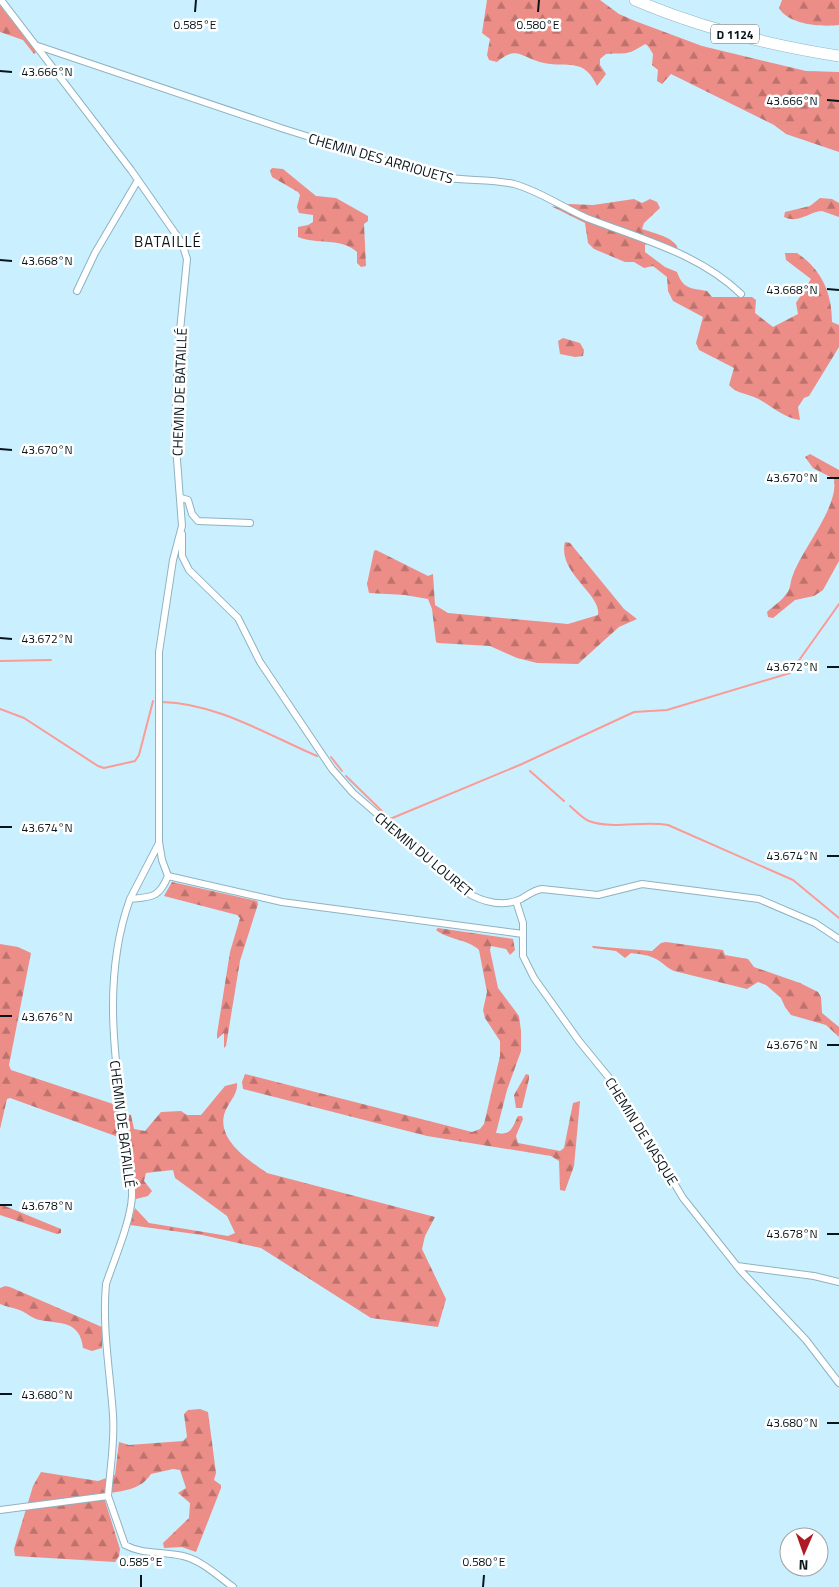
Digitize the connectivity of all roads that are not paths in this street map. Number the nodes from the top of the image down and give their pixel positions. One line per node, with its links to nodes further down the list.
1 (1, 0): 3 (street, CHEMIN DE BATAILLÉ)
2 (635, 0): 4 (highway, D 1124)
3 (38, 46): 5 (street, CHEMIN DE BATAILLÉ); 7 (street, CHEMIN DES ARRIOUETS)
4 (839, 56)
5 (138, 180): 6 (street); 10 (street, CHEMIN DE BATAILLÉ)
6 (77, 291)
7 (741, 294)
8 (182, 498): 9 (street)
9 (250, 523)
10 (182, 526): 11 (street, CHEMIN DE BATAILLÉ); 14 (street, CHEMIN DU LOURET)
11 (159, 842): 12 (street, CHEMIN DE BATAILLÉ); 13 (street, CHEMIN DE BATAILLÉ)
12 (168, 876): 13 (street); 15 (street)
13 (130, 899): 20 (street, CHEMIN DE BATAILLÉ)
14 (516, 901): 15 (street, CHEMIN DE NASQUE); 16 (street, CHEMIN DU LOURET)
15 (523, 934): 17 (street, CHEMIN DE NASQUE)
16 (839, 939)
17 (737, 1266): 18 (street); 19 (street, CHEMIN DE NASQUE)
18 (839, 1282)
19 (839, 1383)
20 (108, 1496): 21 (street); 22 (street)
21 (0, 1510)
22 (233, 1587)

